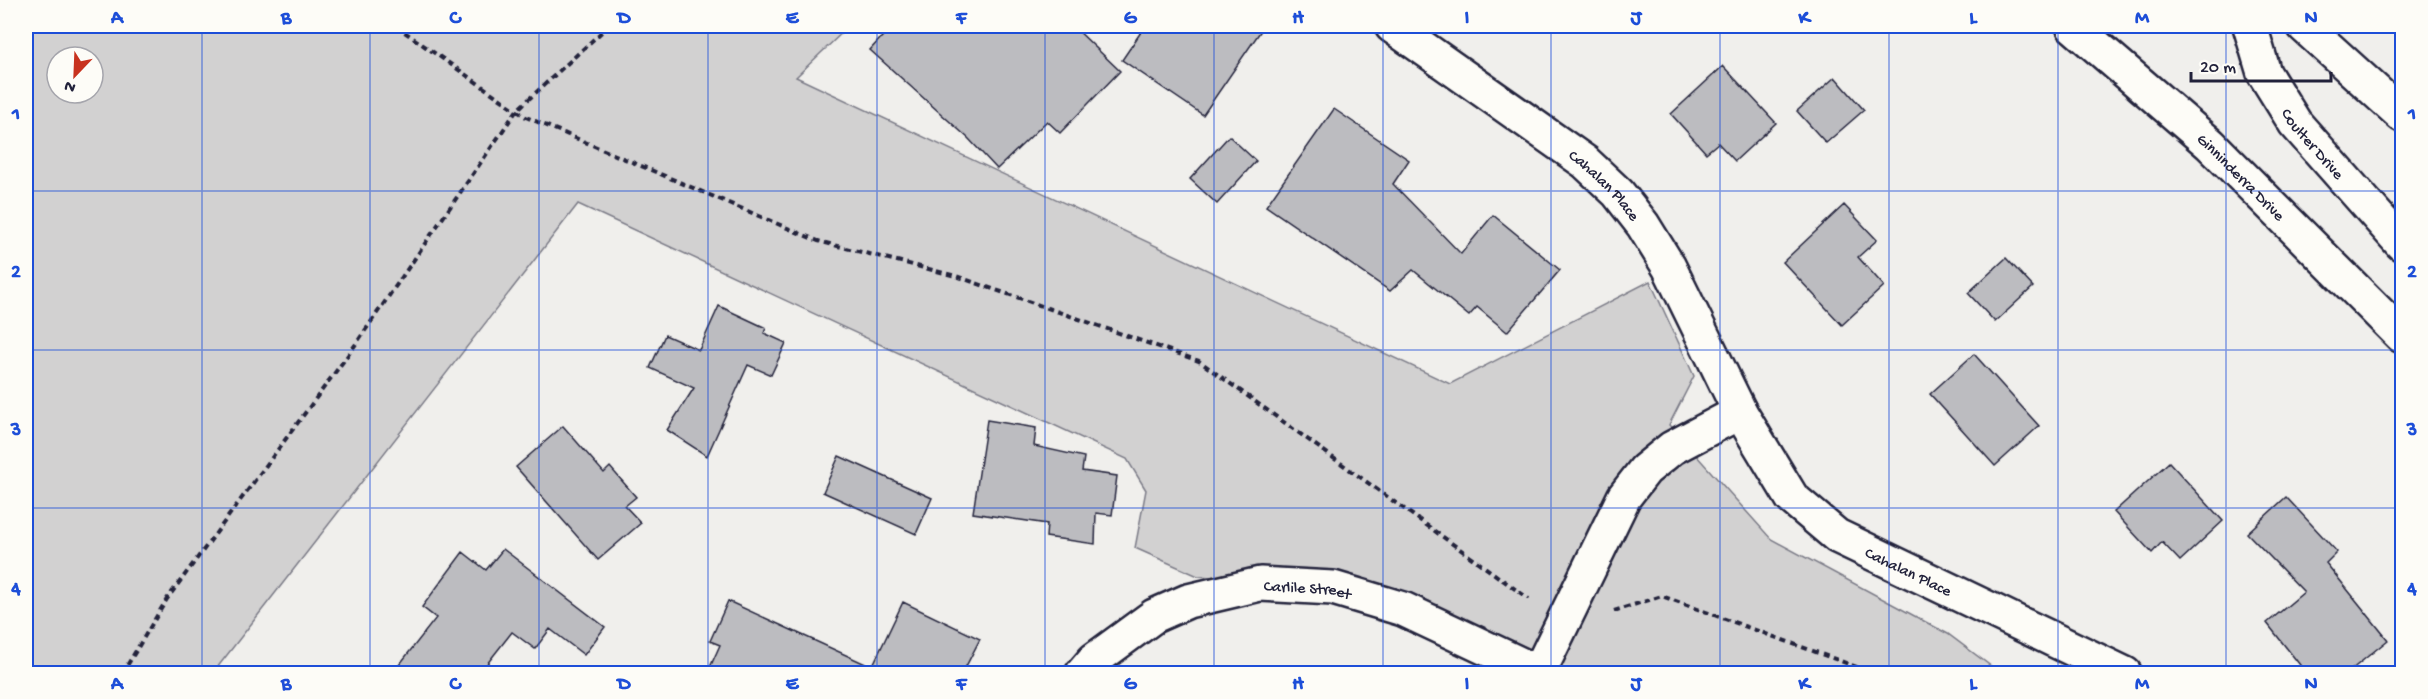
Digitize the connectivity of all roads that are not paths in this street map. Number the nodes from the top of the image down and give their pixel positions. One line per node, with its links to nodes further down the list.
1 (1392, 26): 8 (street, Cahalan Place)
2 (2073, 26): 7 (street, Ginninderra Drive)
3 (2250, 26): 6 (street, Coulter Drive)
4 (2304, 26): 5 (street)
5 (2401, 105)
6 (2403, 244)
7 (2403, 336)
8 (1740, 412): 9 (street); 11 (street, Cahalan Place)
9 (1540, 673): 10 (street, Carlile Street)
10 (1082, 674)
11 (2125, 674)

